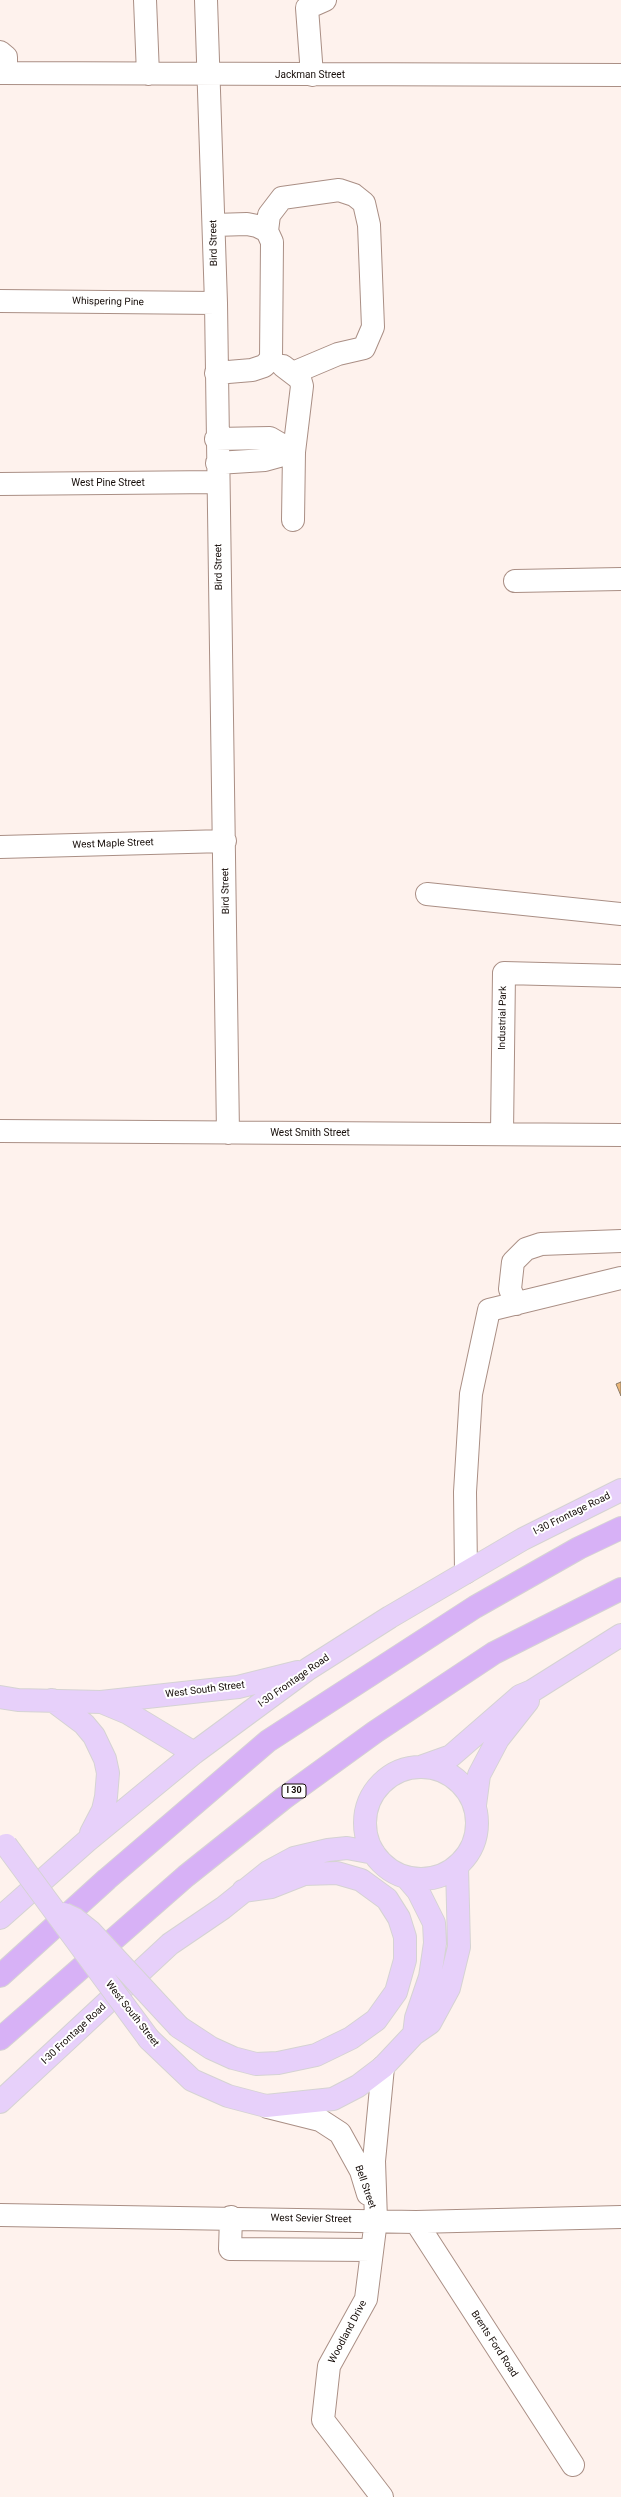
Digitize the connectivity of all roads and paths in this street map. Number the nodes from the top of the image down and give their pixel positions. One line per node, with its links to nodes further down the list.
1 (145, 0): 6 (street)
2 (206, 0): 7 (street, Bird Street)
3 (312, 3): 8 (street)
4 (0, 52): 5 (street)
5 (3, 73): 6 (street, Jackman Street)
6 (148, 74): 7 (street, Jackman Street)
7 (210, 75): 8 (street, Jackman Street); 10 (street, Bird Street)
8 (312, 75): 9 (street, Jackman Street)
9 (621, 75)
10 (214, 225): 11 (street); 13 (street, Bird Street)
11 (267, 231): 14 (street); 16 (street)
12 (0, 301): 13 (street, Whispering Pine)
13 (216, 303): 15 (street, Bird Street)
14 (271, 359): 15 (street); 16 (street)
15 (216, 373): 17 (street, Bird Street)
16 (293, 373): 18 (street)
17 (216, 439): 18 (street); 19 (street, Bird Street)
18 (294, 452): 19 (street, West Pine Street); 21 (street)
19 (217, 473): 20 (street, West Pine Street); 24 (street, Bird Street)
20 (0, 484)
21 (293, 520)
22 (621, 579): 23 (street)
23 (515, 580)
24 (225, 841): 25 (street, West Maple Street); 30 (street, Bird Street)
25 (0, 847)
26 (426, 894): 27 (street)
27 (621, 914)
28 (621, 976): 31 (street, Industrial Park)
29 (0, 1131): 30 (street, West Smith Street)
30 (228, 1133): 31 (street, West Smith Street)
31 (502, 1133): 32 (street, West Smith Street)
32 (621, 1135)
33 (621, 1242): 35 (street)
34 (621, 1278): 35 (street)
35 (516, 1304): 38 (street)
36 (621, 1490): 38 (main road, I-30 Frontage Road)
37 (621, 1528): 58 (highway)
38 (466, 1572): 41 (main road, I-30 Frontage Road)
39 (621, 1589): 60 (highway, I 30)
40 (621, 1635): 42 (main road)
41 (308, 1669): 45 (main road, West South Street); 47 (main road, I-30 Frontage Road)
42 (532, 1691): 48 (main road); 49 (main road)
43 (9, 1699): 44 (main road, West South Street); 46 (main road)
44 (51, 1700): 45 (main road, West South Street); 50 (main road)
45 (101, 1702): 47 (main road, West South Street)
46 (0, 1712)
47 (194, 1753): 50 (main road, I-30 Frontage Road)
48 (423, 1766): 49 (main road); 52 (main road)
49 (475, 1805): 53 (main road)
50 (86, 1841): 57 (main road, I-30 Frontage Road)
51 (2, 1845): 56 (main road, West South Street, bridge)
52 (374, 1853): 54 (main road); 55 (main road, I-30 Frontage Road)
53 (457, 1866): 54 (main road); 59 (main road, West South Street)
54 (406, 1877): 59 (main road)
55 (243, 1891): 56 (main road, bridge); 62 (main road, I-30 Frontage Road)
56 (55, 1910): 63 (main road, West South Street, bridge)
57 (0, 1918)
58 (0, 1976)
59 (414, 2034): 61 (main road, West South Street)
60 (0, 2039)
61 (383, 2067): 63 (main road, West South Street); 67 (street, Bell Street)
62 (0, 2102)
63 (266, 2106): 67 (street, Bell Street)
64 (0, 2215): 65 (street, West Sevier Street)
65 (232, 2217): 67 (street, West Sevier Street); 69 (street)
66 (621, 2217): 68 (street, West Sevier Street)
67 (376, 2220): 68 (street, West Sevier Street); 69 (street, Woodland Drive)
68 (416, 2222): 70 (street, Brents Ford Road)
69 (372, 2250): 71 (street, Woodland Drive)
70 (573, 2465)
71 (382, 2497)

